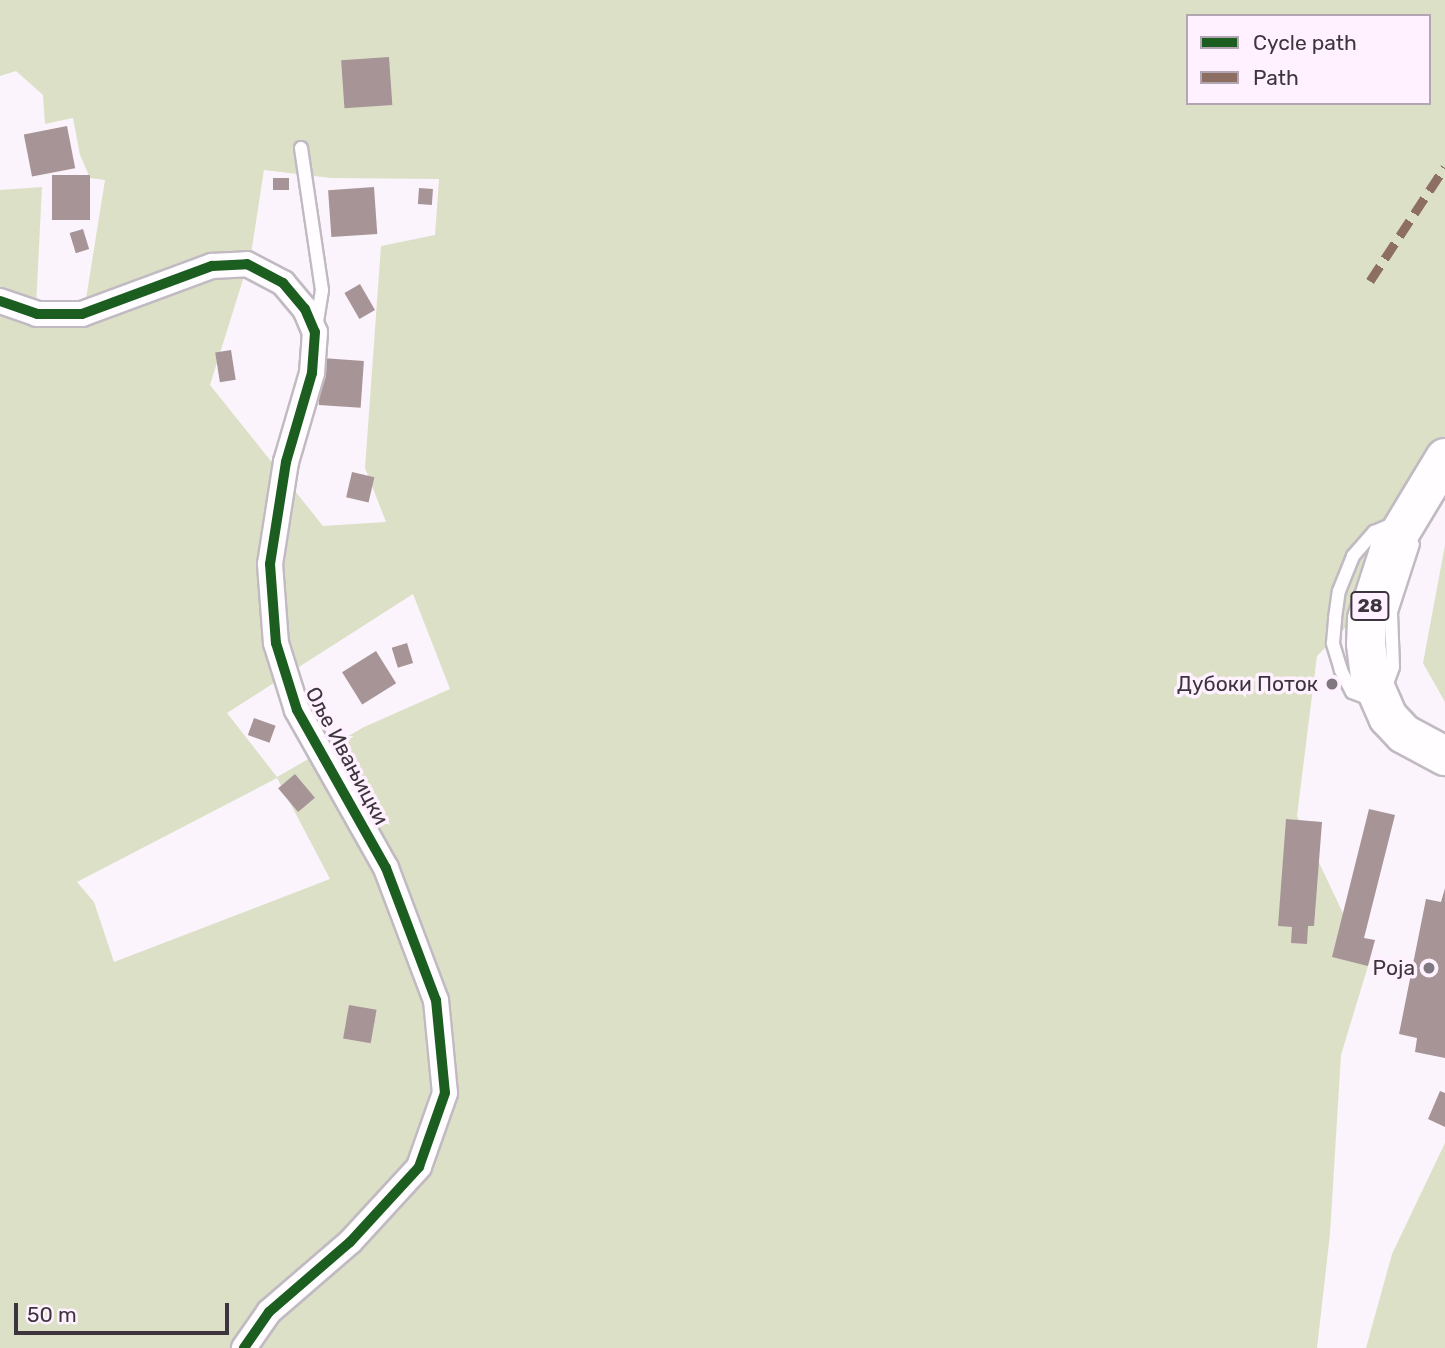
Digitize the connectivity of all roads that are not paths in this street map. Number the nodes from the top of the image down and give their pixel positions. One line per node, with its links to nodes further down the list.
1 (301, 148): 3 (lane)
2 (0, 301): 3 (street)
3 (315, 332): 8 (street, Оље Ивањицки)
4 (1445, 458): 6 (main road, 28)
5 (1445, 471): 6 (lane)
6 (1378, 700): 7 (main road, 28)
7 (1445, 756)
8 (244, 1348)

